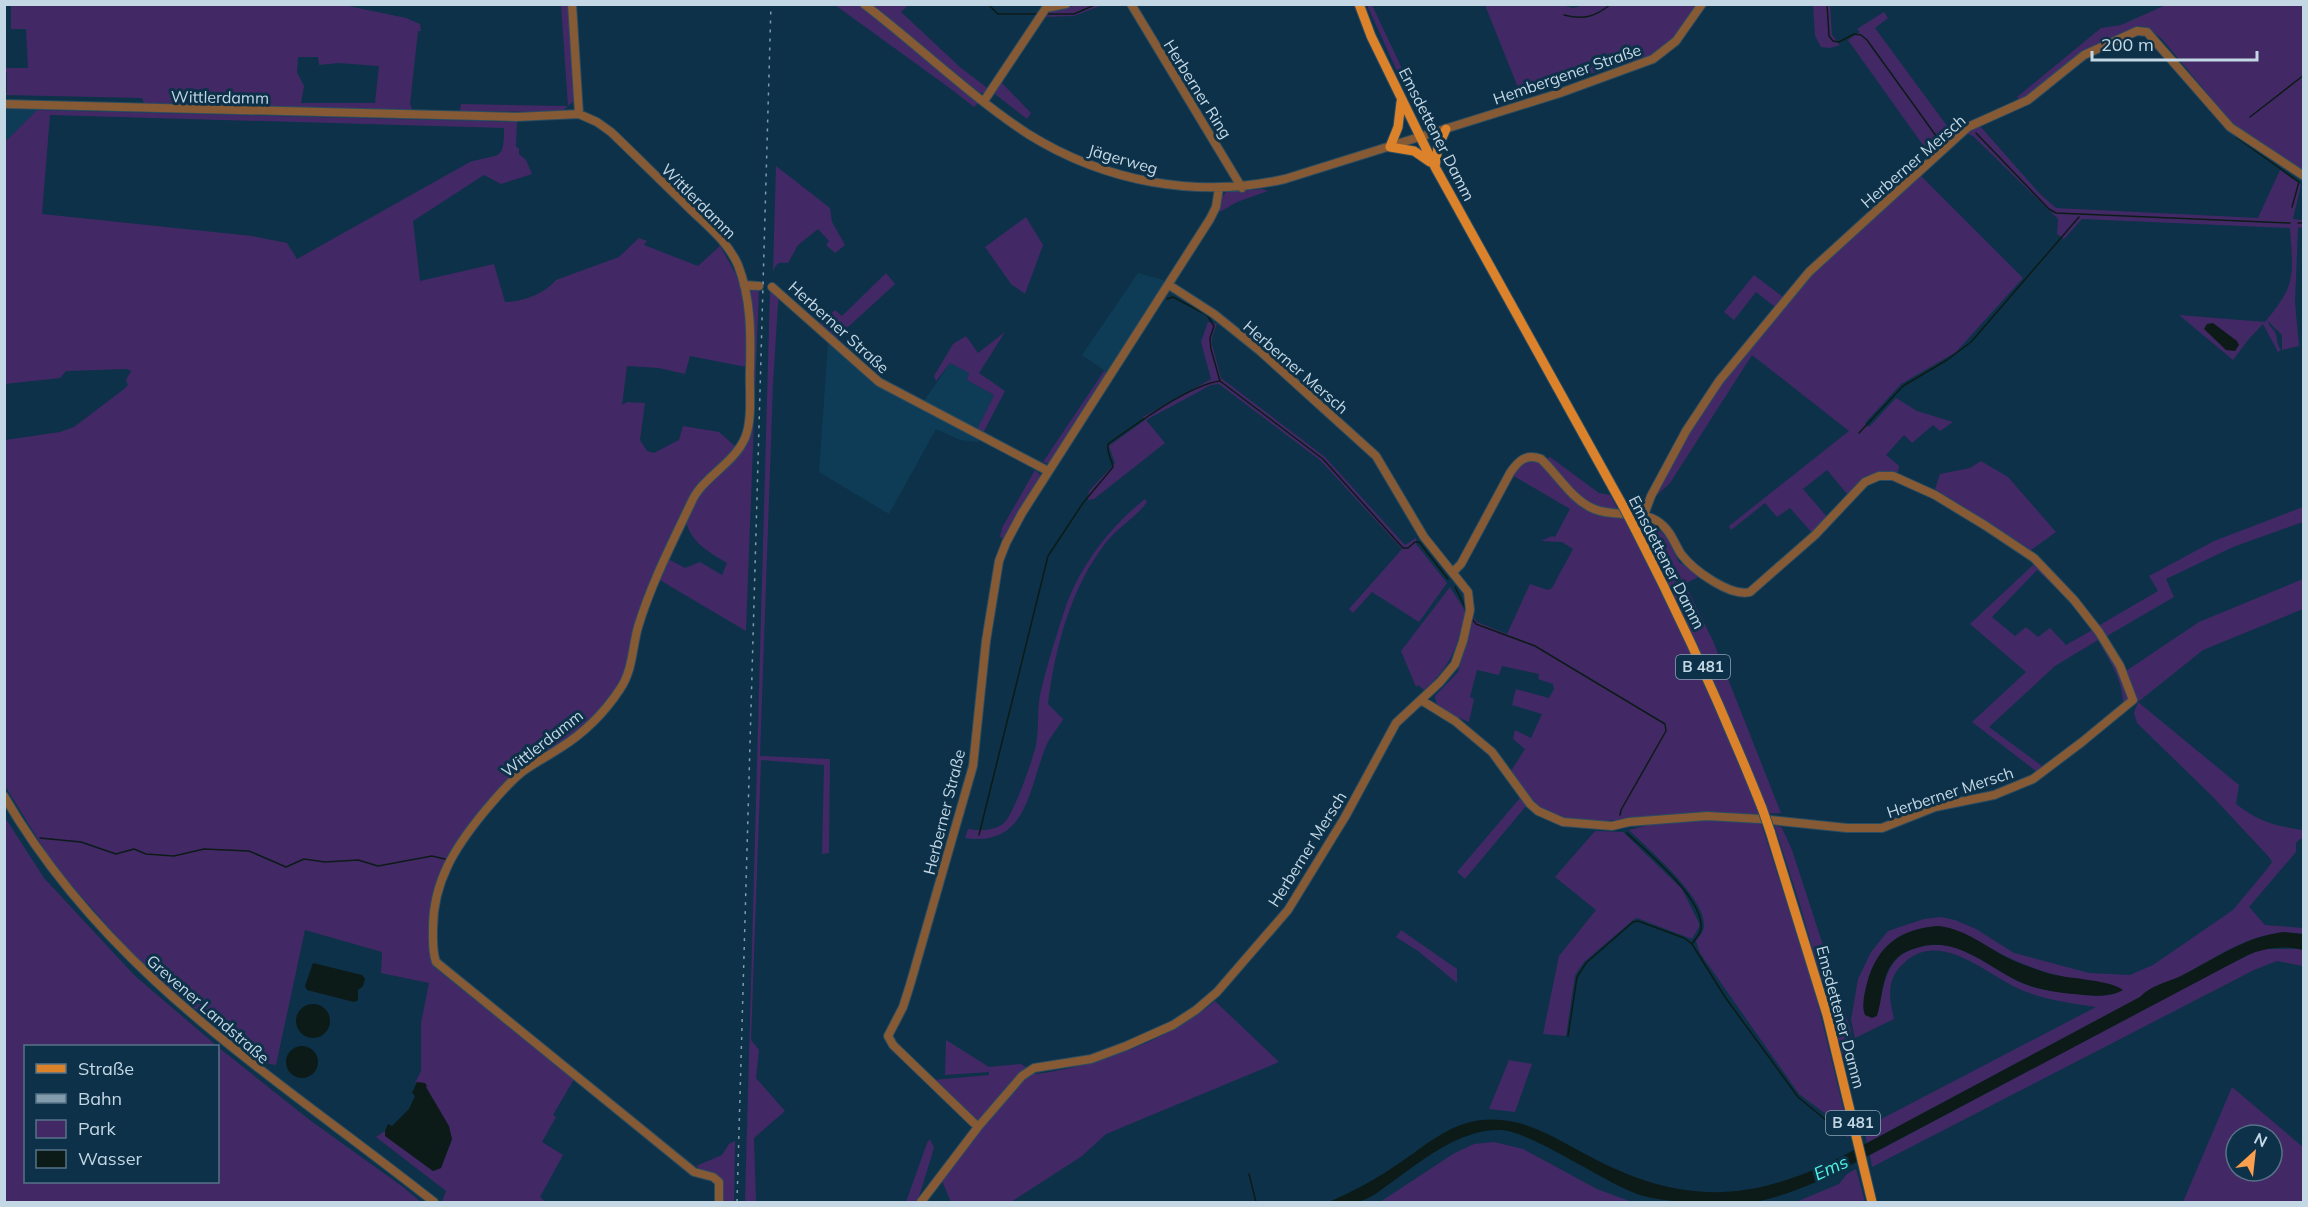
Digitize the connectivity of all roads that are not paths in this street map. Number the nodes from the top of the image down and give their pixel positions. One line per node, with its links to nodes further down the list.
1 (572, 4): 10 (street)
2 (864, 4): 8 (street, Jägerweg)
3 (1066, 4): 8 (street)
4 (1131, 4): 17 (street, Herberner Ring)
5 (1359, 4): 7 (main road, Emsdettener Damm / B 481)
6 (1702, 4): 11 (street, Hembergener Straße)
7 (1401, 100): 12 (main road, Emsdettener Damm / B 481); 13 (main road)
8 (984, 101): 16 (street, Jägerweg)
9 (4, 104): 10 (street, Wittlerdamm)
10 (579, 114): 18 (street, Wittlerdamm)
11 (1446, 129): 12 (street, Hembergener Straße); 14 (main road)
12 (1420, 138): 13 (street, Jägerweg); 14 (main road, Emsdettener Damm / B 481)
13 (1390, 147): 14 (main road); 17 (street, Jägerweg)
14 (1435, 167): 31 (main road, Emsdettener Damm / B 481, bridge)
15 (2304, 176): 23 (street, Herberner Mersch)
16 (1219, 188): 17 (street, Jägerweg); 19 (street, Herberner Straße)
17 (1242, 188)
18 (744, 285): 20 (street); 29 (street, Wittlerdamm)
19 (1169, 285): 22 (street, Herberner Straße); 24 (street, Herberner Mersch)
20 (759, 286)
21 (772, 287): 22 (street, Herberner Straße)
22 (1048, 471): 27 (street, Herberner Straße)
23 (1644, 515): 24 (street); 25 (street, Herberner Mersch)
24 (1453, 572): 25 (street, Herberner Mersch)
25 (1421, 700): 27 (street, Herberner Mersch)
26 (4, 796): 28 (street, Grevener Landstraße)
27 (978, 1127): 30 (street, Herberner Mersch)
28 (434, 1203)
29 (719, 1203)
30 (921, 1203)
31 (1872, 1203)

